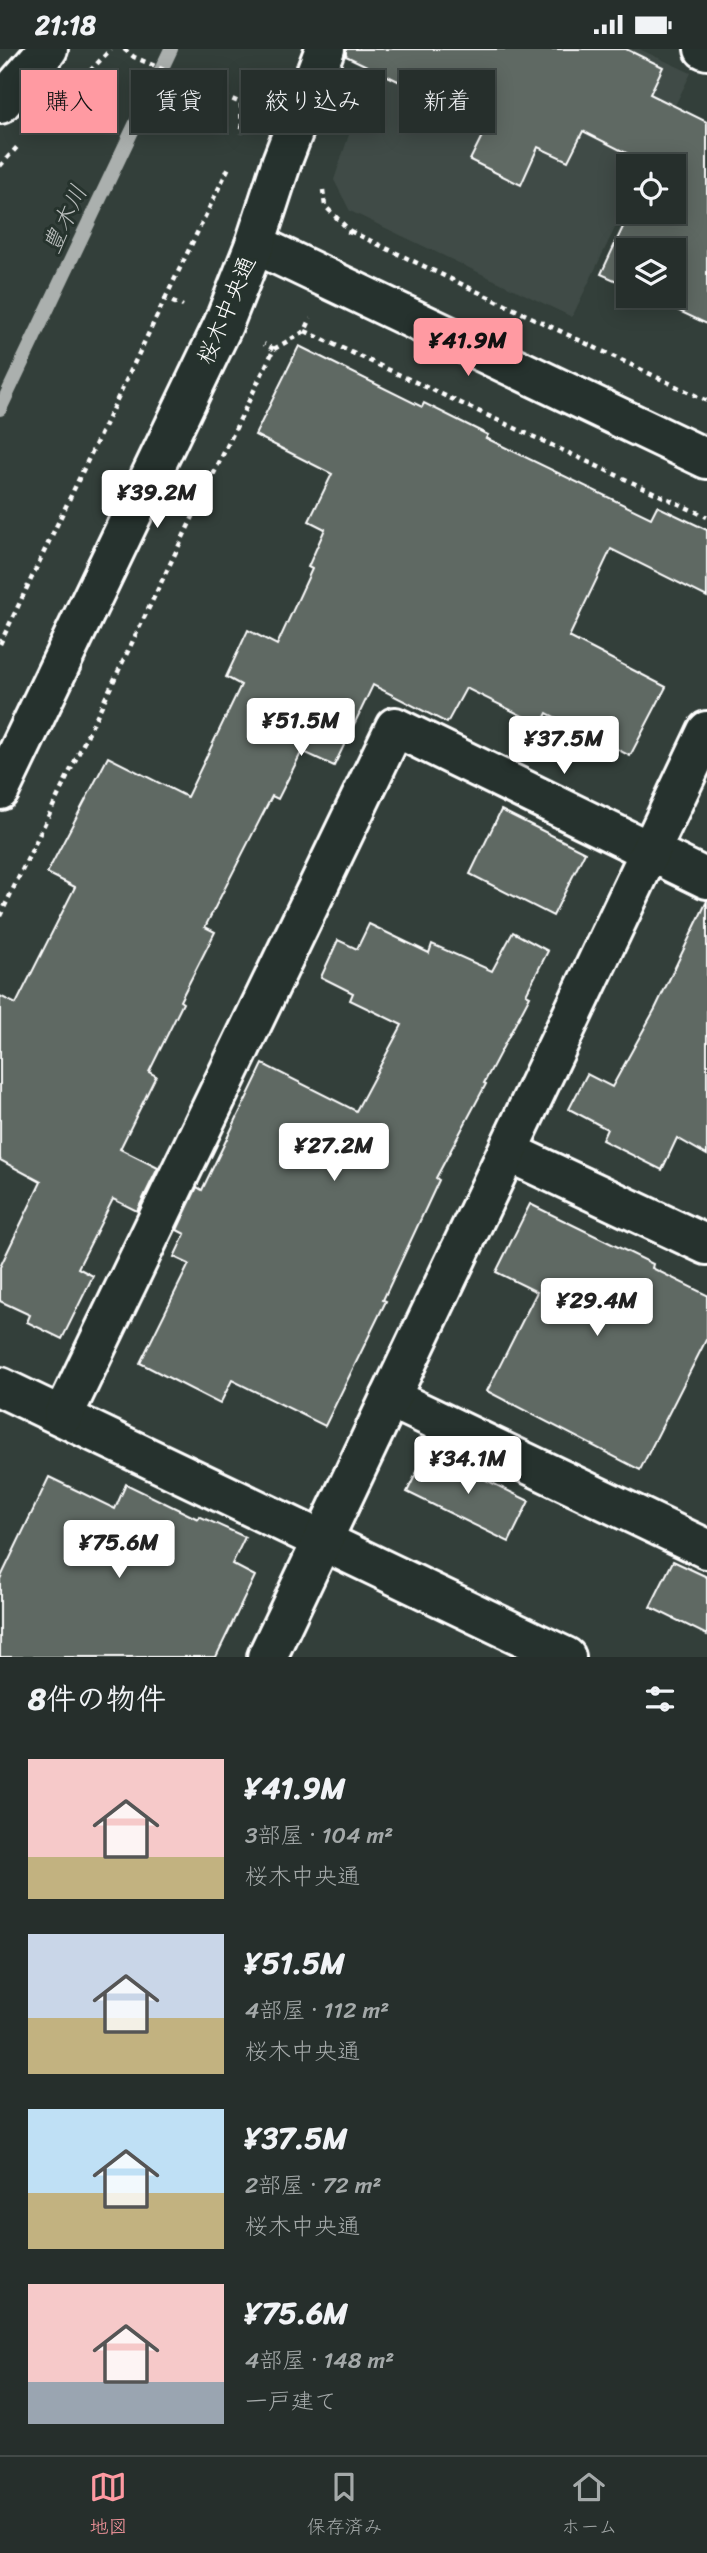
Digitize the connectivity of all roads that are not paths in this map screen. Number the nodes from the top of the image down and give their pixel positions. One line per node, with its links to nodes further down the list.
1 (48, 49): 3 (street)
2 (325, 49): 4 (street)
3 (0, 104)
4 (255, 244): 5 (street, 桜木中央通); 7 (street, 桜木中央通)
5 (707, 459)
6 (707, 731): 8 (street)
7 (0, 790)
8 (650, 852): 9 (street); 10 (street); 14 (street)
9 (707, 879)
10 (508, 1152): 11 (street); 13 (street)
11 (707, 1245)
12 (0, 1387): 14 (street)
13 (390, 1398): 15 (street); 16 (street)
14 (63, 1416): 15 (street)
15 (322, 1540): 17 (street); 18 (street)
16 (707, 1549)
17 (267, 1657)
18 (566, 1657)

